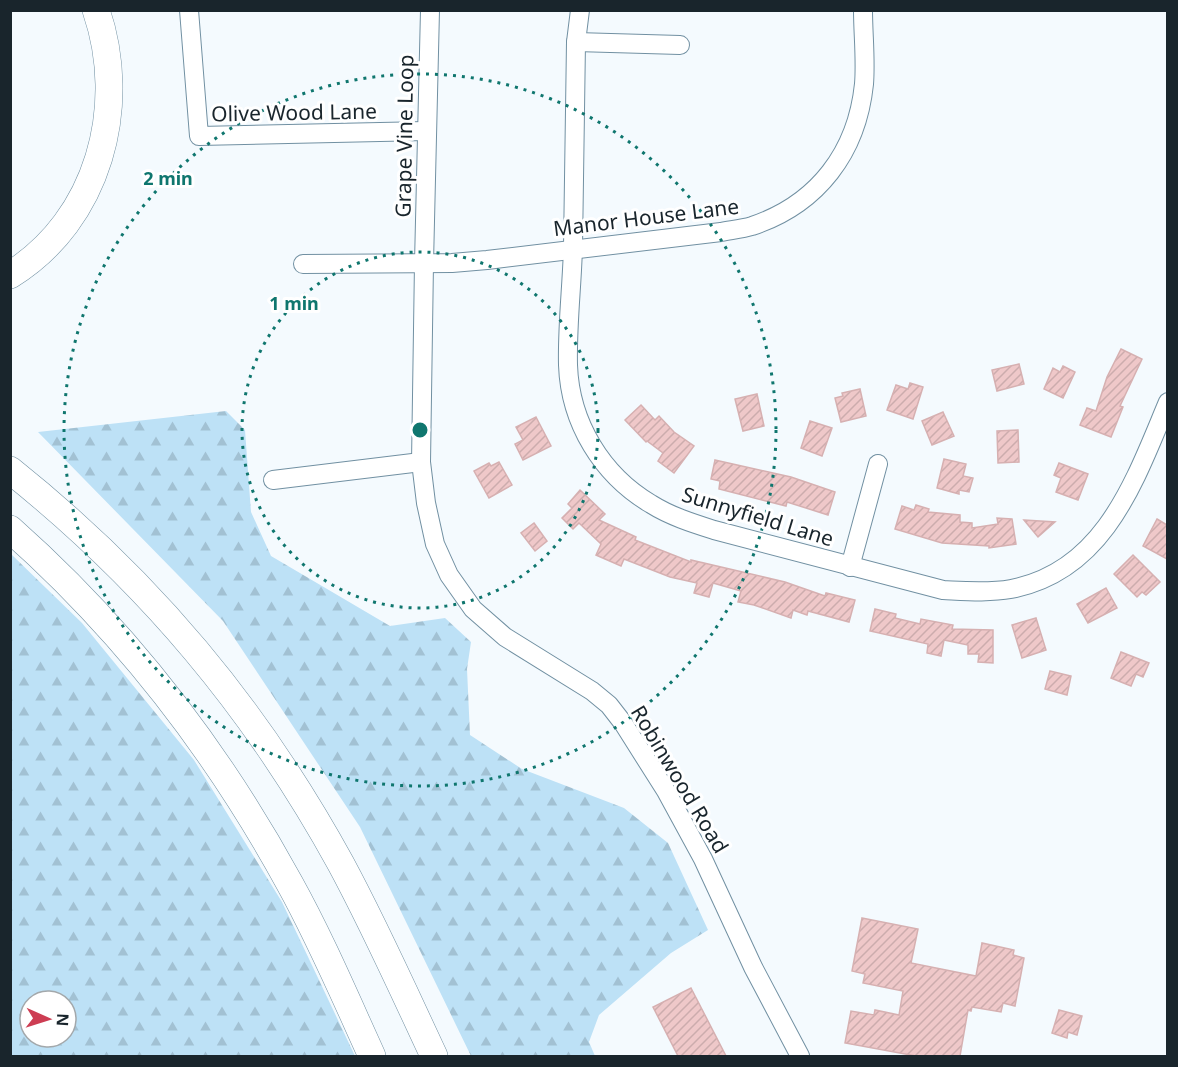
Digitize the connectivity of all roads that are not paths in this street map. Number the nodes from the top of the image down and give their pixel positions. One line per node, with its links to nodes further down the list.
1 (96, 10): 12 (highway)
2 (189, 10): 8 (street, Olive Wood Lane)
3 (430, 10): 8 (street, Grape Vine Loop)
4 (580, 10): 6 (street, Sunnyfield Lane)
5 (863, 10): 9 (street, Manor House Lane)
6 (576, 42): 7 (street); 9 (street, Sunnyfield Lane)
7 (680, 45)
8 (426, 131): 10 (street, Grape Vine Loop)
9 (573, 249): 10 (street, Manor House Lane); 19 (street, Sunnyfield Lane)
10 (424, 263): 11 (street, Manor House Lane); 14 (street, Robinwood Road)
11 (303, 264)
12 (10, 275)
13 (1167, 402): 19 (street, Sunnyfield Lane)
14 (421, 462): 17 (street); 22 (street, Robinwood Road)
15 (878, 464): 19 (street)
16 (10, 470): 21 (highway)
17 (273, 480)
18 (10, 530): 20 (highway)
19 (850, 567)
20 (371, 1056)
21 (434, 1056)
22 (800, 1056)

